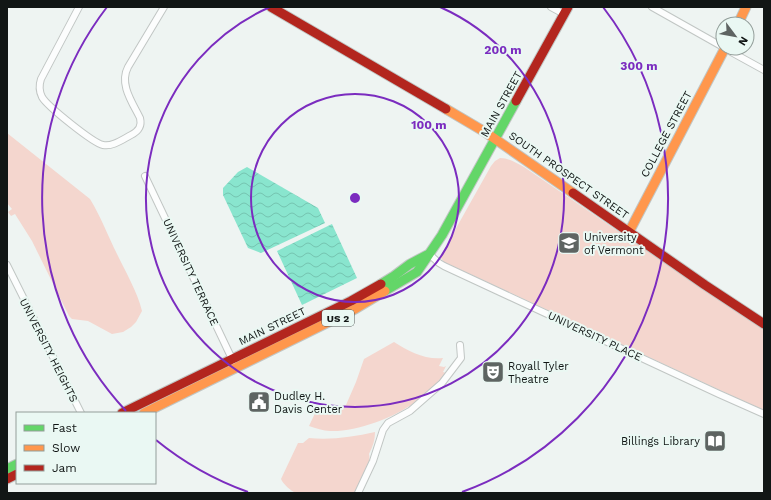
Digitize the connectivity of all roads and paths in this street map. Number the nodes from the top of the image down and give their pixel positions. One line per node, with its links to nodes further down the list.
1 (79, 7): 2 (street)
2 (164, 7)
3 (271, 7): 11 (street, SOUTH PROSPECT STREET)
4 (551, 7): 6 (street)
5 (652, 7): 7 (street)
6 (566, 11): 11 (street, MAIN STREET / US 2)
7 (715, 43)
8 (720, 56): 13 (street, COLLEGE STREET)
9 (739, 56): 10 (street)
10 (764, 70)
11 (495, 139): 13 (street, SOUTH PROSPECT STREET); 14 (street, MAIN STREET / US 2)
12 (146, 176): 18 (street, UNIVERSITY TERRACE)
13 (629, 232): 16 (street, SOUTH PROSPECT STREET)
14 (429, 254): 18 (street, MAIN STREET / US 2); 22 (street, UNIVERSITY PLACE)
15 (7, 265): 19 (street, UNIVERSITY HEIGHTS)
16 (764, 324)
17 (460, 345): 27 (street)
18 (235, 363): 20 (street, MAIN STREET / US 2); 21 (street, MAIN STREET / US 2)
19 (80, 412)
20 (124, 412)
21 (146, 412)
22 (764, 414)
23 (16, 464): 24 (street)
24 (7, 469)
25 (16, 474): 26 (street)
26 (7, 479)
27 (358, 493)

